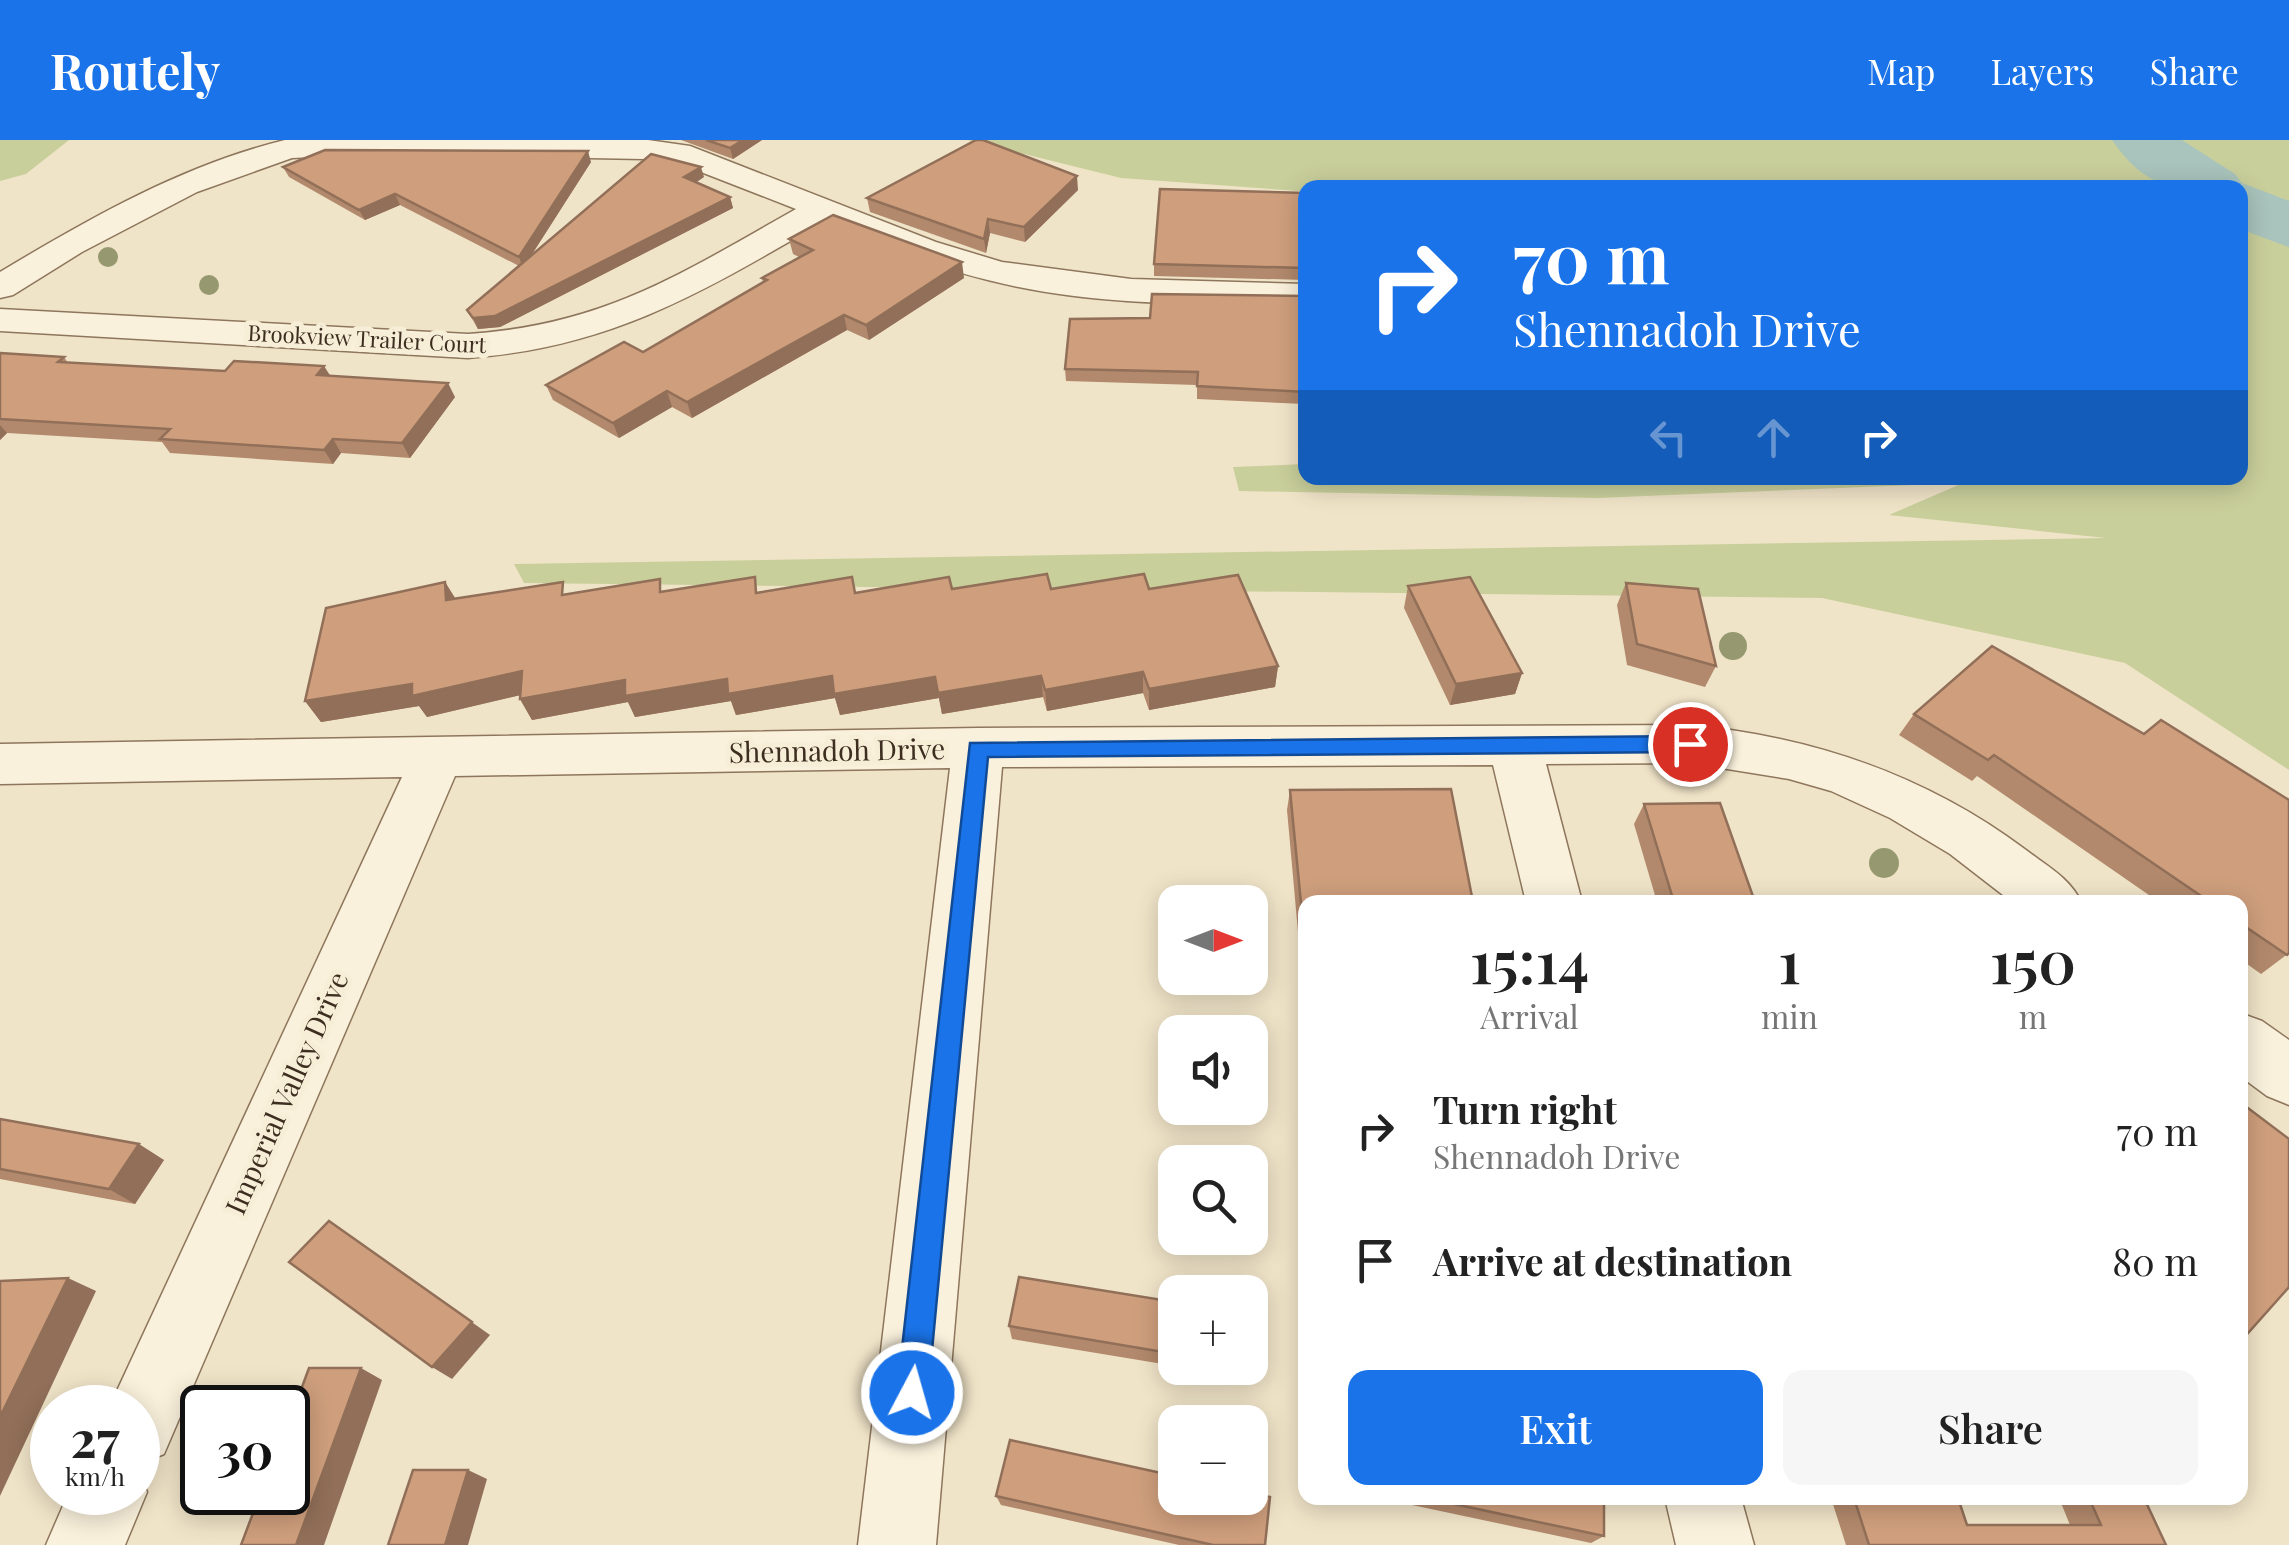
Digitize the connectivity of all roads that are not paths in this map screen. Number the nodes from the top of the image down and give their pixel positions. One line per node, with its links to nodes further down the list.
1 (288, 144): 2 (street); 3 (street)
2 (823, 208): 4 (street); 5 (street, Brookview Trailer Court)
3 (0, 287)
4 (1298, 295)
5 (0, 320)
6 (1515, 747): 7 (street, Shennadoh Drive); 10 (street); 11 (street, Shennadoh Drive)
7 (978, 748): 8 (street, Shennadoh Drive); 18 (street)
8 (437, 757): 9 (street, Shennadoh Drive); 14 (street, Imperial Valley Drive)
9 (0, 764)
10 (1552, 895)
11 (2043, 895)
12 (2248, 1046): 13 (street)
13 (2289, 1076)
14 (157, 1385)
15 (1705, 1505): 19 (street)
16 (99, 1515): 17 (street)
17 (86, 1545)
18 (897, 1545)
19 (1715, 1545)

